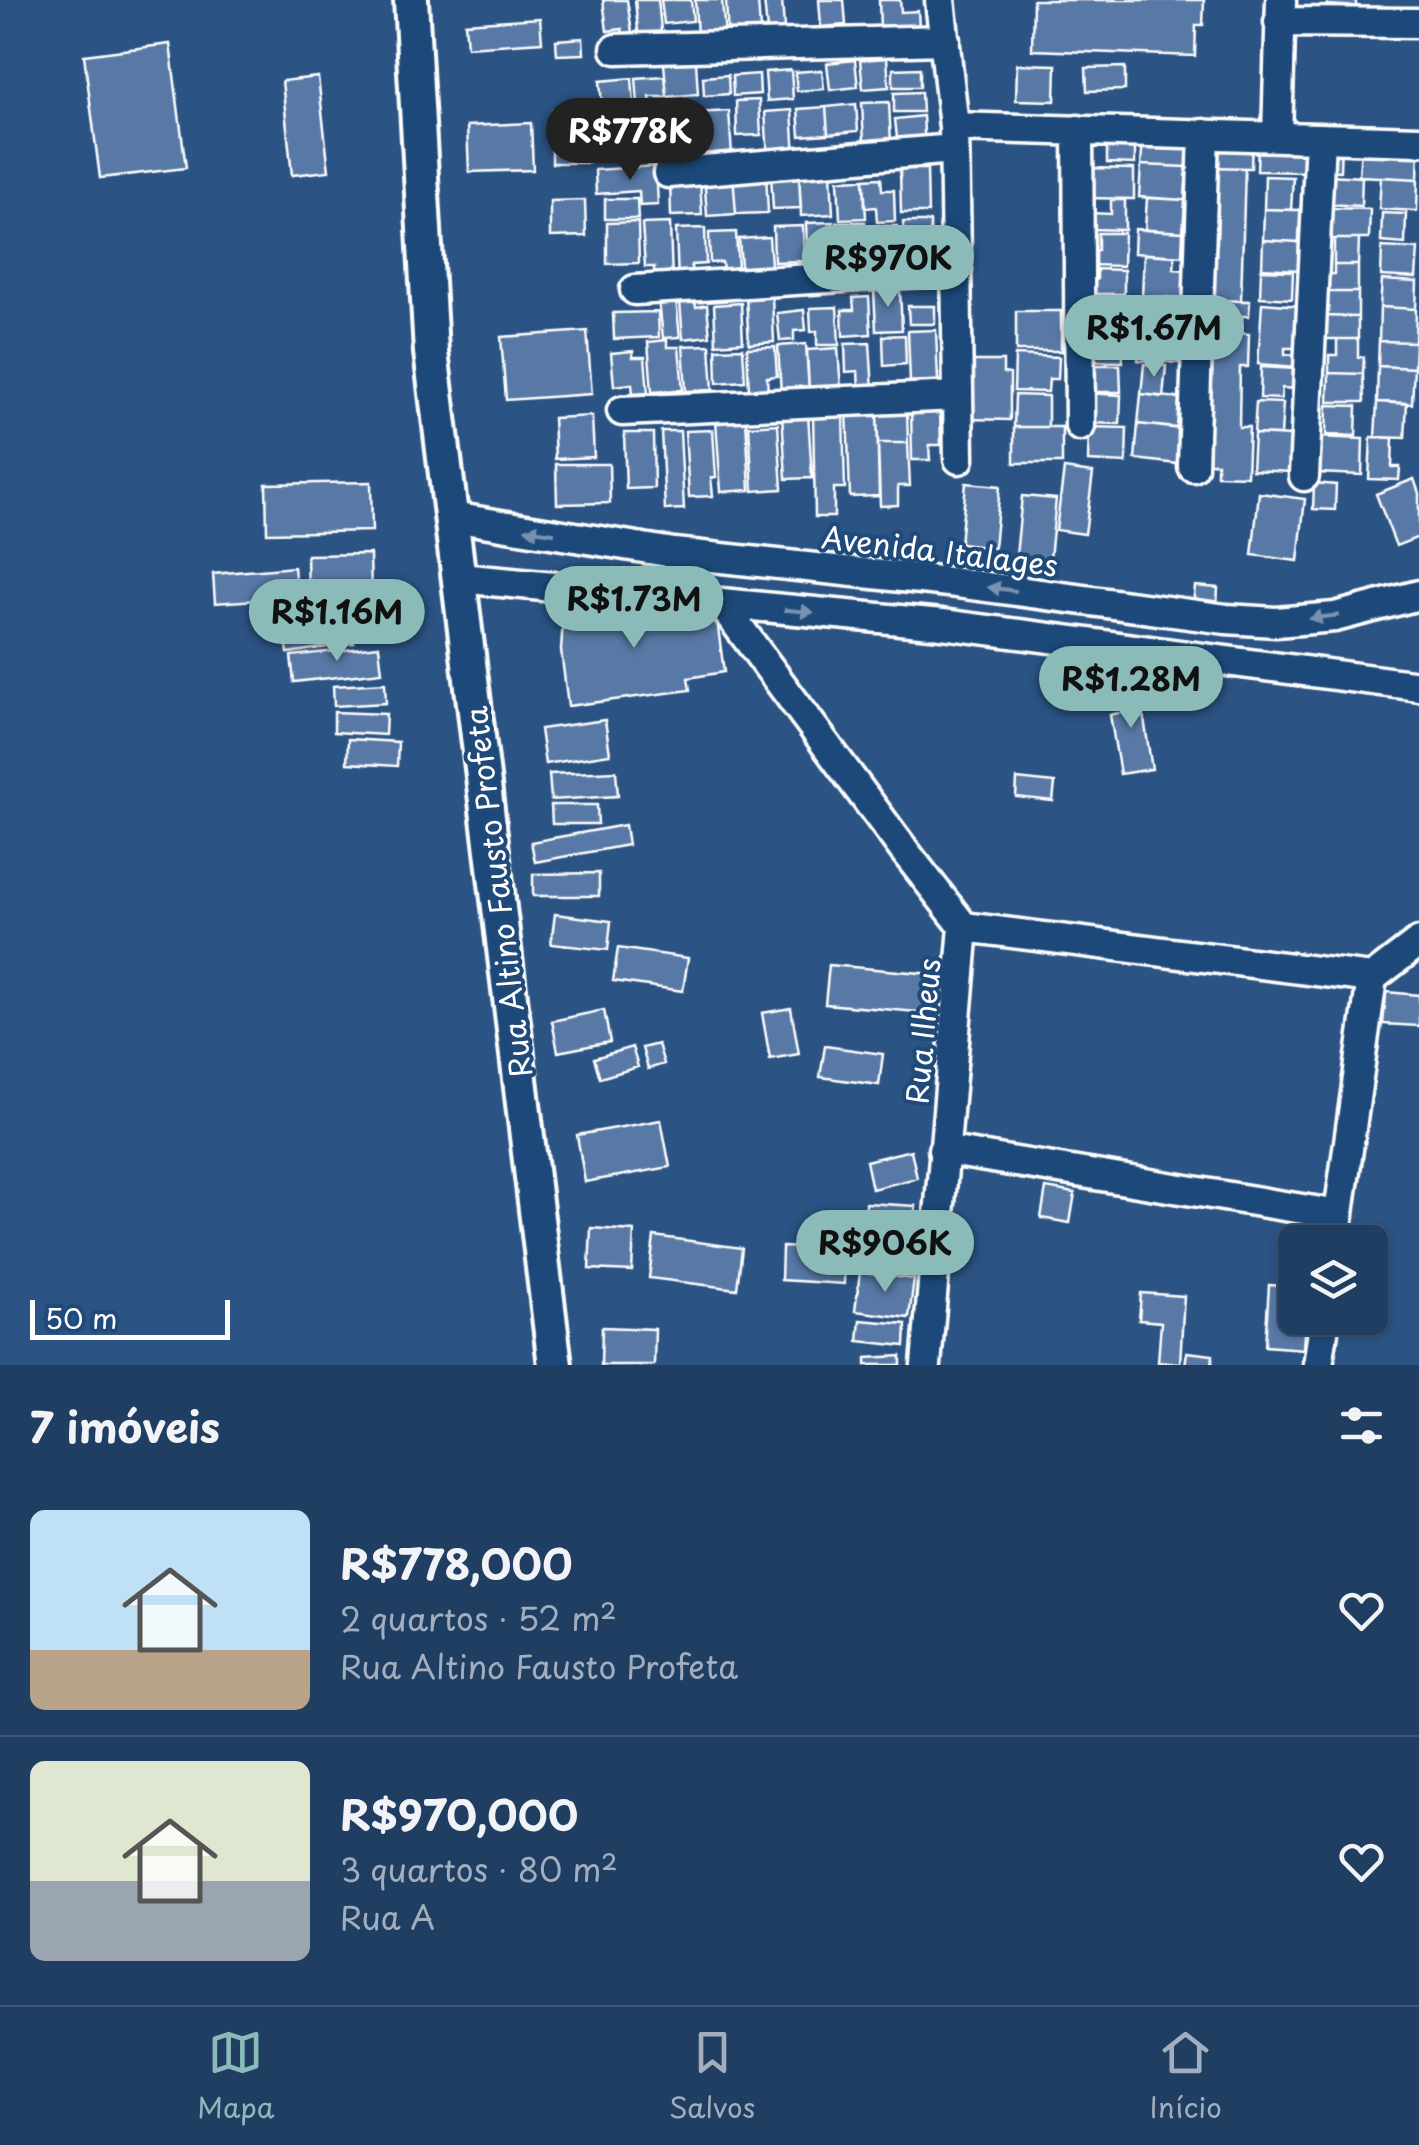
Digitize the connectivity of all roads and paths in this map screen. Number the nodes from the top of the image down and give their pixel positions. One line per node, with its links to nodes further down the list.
1 (411, 0): 22 (main road, Rua Altino Fausto Profeta)
2 (940, 0): 5 (street)
3 (1280, 11): 4 (street); 9 (street)
4 (1419, 23)
5 (945, 40): 6 (street); 10 (street)
6 (616, 49)
7 (1078, 130): 8 (street); 10 (street); 18 (street)
8 (1204, 134): 9 (street); 20 (street)
9 (1277, 136): 11 (street)
10 (954, 138): 13 (street); 14 (street)
11 (1320, 138): 12 (street); 21 (street)
12 (1419, 141)
13 (668, 173)
14 (957, 270): 15 (street); 16 (street)
15 (634, 290)
16 (958, 396): 17 (street); 19 (street)
17 (622, 412)
18 (1080, 426)
19 (959, 459)
20 (1193, 466)
21 (1304, 476)
22 (452, 518): 23 (main road, Rua Altino Fausto Profeta); 24 (street, Avenida Italages, one-way to 22)
23 (458, 578): 26 (street); 38 (main road, Rua Altino Fausto Profeta)
24 (949, 582): 27 (street, Avenida Italages, one-way to 24); 28 (street)
25 (1419, 595): 27 (street, Avenida Italages, one-way to 27)
26 (721, 603): 28 (street, one-way to 28); 31 (street, Rua Ilheus)
27 (1276, 622): 29 (street)
28 (942, 624): 29 (street)
29 (1273, 668): 30 (street)
30 (1419, 686)
31 (964, 927): 33 (street); 34 (street, Rua Ilheus)
32 (1419, 942): 33 (street)
33 (1372, 978): 36 (street)
34 (943, 1150): 35 (street); 39 (street, Rua Ilheus)
35 (1322, 1225)
36 (1337, 1225)
37 (1322, 1335): 40 (street)
38 (555, 1365)
39 (926, 1365)
40 (1318, 1365)

